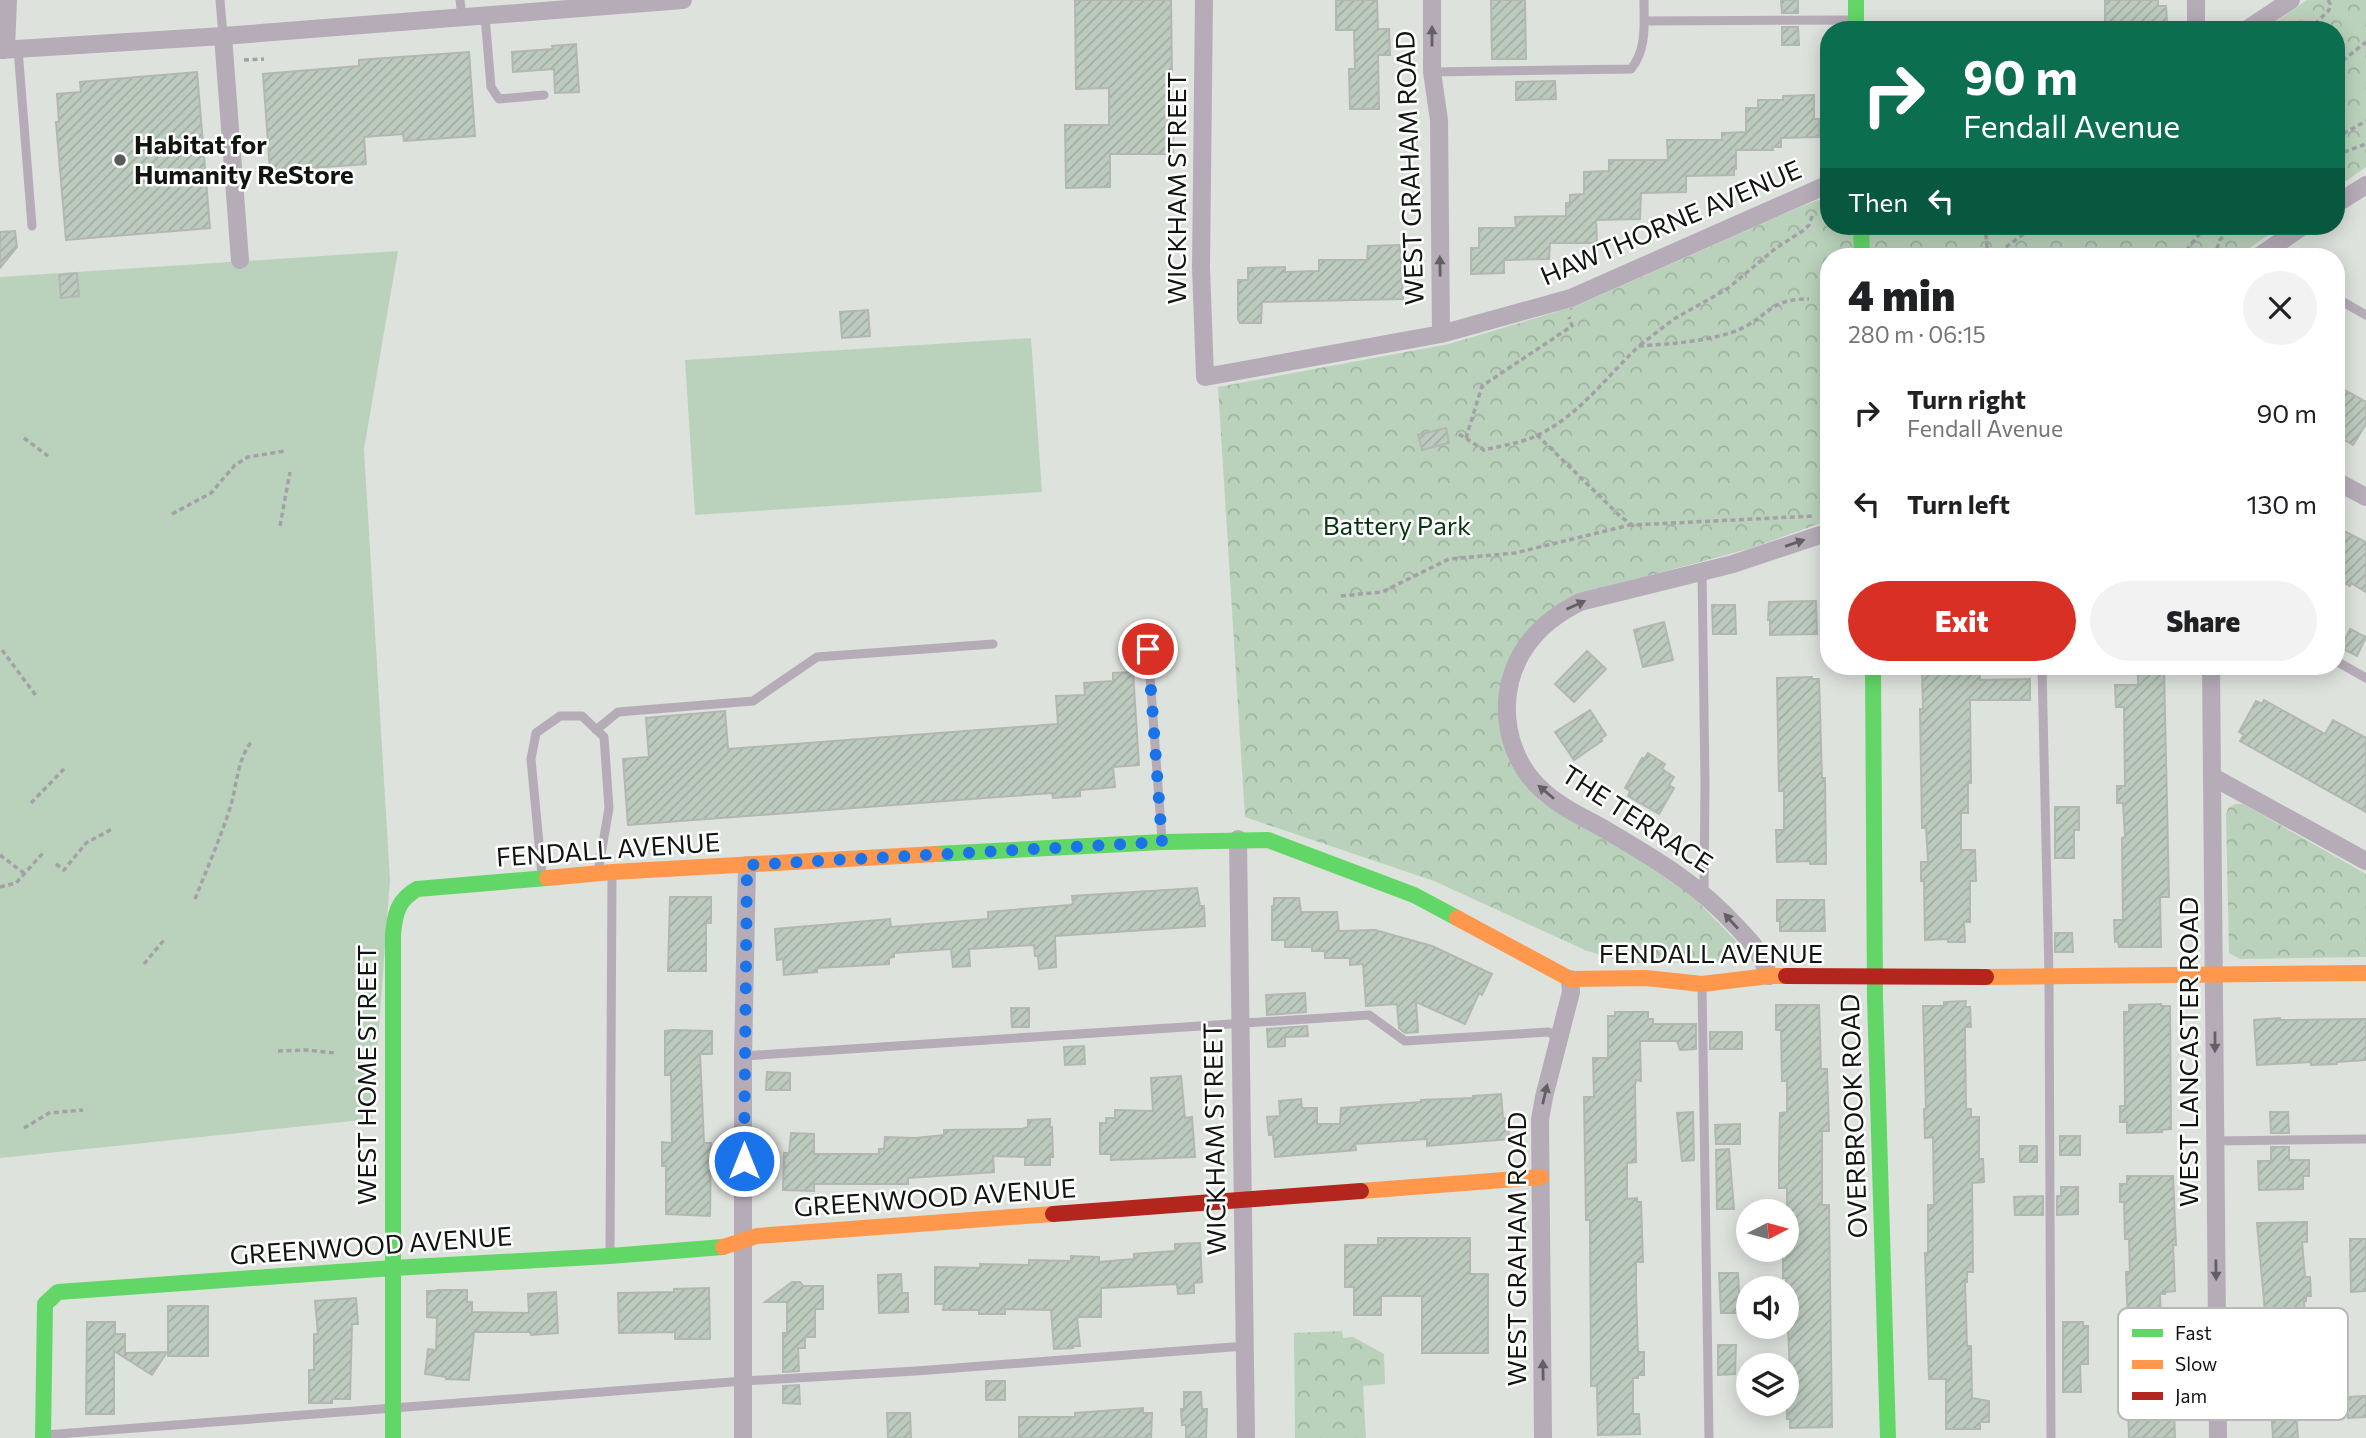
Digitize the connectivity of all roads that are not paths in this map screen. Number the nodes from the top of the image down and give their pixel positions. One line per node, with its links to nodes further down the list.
1 (8, 0): 19 (street)
2 (220, 0): 18 (lane)
3 (683, 0): 10 (street)
4 (1204, 0): 32 (street, WICKHAM STREET)
5 (1432, 0): 20 (street, WEST GRAHAM ROAD, one-way to 5)
6 (1644, 0): 13 (lane)
7 (1856, 0): 14 (street)
8 (2196, 0): 15 (street)
9 (2291, 0): 16 (street)
10 (645, 2): 12 (street)
11 (461, 9): 12 (street); 18 (street)
12 (485, 16): 21 (lane)
13 (1644, 21): 17 (lane); 20 (lane)
14 (1856, 21)
15 (2196, 21)
16 (2260, 21)
17 (1820, 24)
18 (223, 36): 19 (street); 28 (street)
19 (8, 50): 25 (lane)
20 (1432, 72): 31 (street, WEST GRAHAM ROAD, one-way to 20)
21 (544, 96)
22 (2366, 185): 24 (street)
23 (1820, 188): 31 (street, HAWTHORNE AVENUE)
24 (2345, 198)
25 (32, 226)
26 (2291, 235): 27 (street)
27 (2273, 248)
28 (240, 260)
29 (2345, 303): 30 (lane)
30 (2366, 315)
31 (1441, 334): 32 (street, HAWTHORNE AVENUE)
32 (1205, 377)
33 (2345, 486): 34 (street)
34 (2366, 497)
35 (1820, 526): 36 (street, THE TERRACE, one-way to 35)
36 (1702, 572): 53 (lane); 53 (street, THE TERRACE, one-way to 36)
37 (993, 644): 44 (lane)
38 (1148, 649): 47 (lane)
39 (2345, 666): 43 (lane)
40 (1873, 675): 58 (street, OVERBROOK ROAD)
41 (2042, 675): 57 (lane)
42 (2211, 675): 45 (street, WEST LANCASTER ROAD)
43 (2366, 678)
44 (596, 730): 50 (lane); 51 (lane)
45 (2213, 777): 48 (street); 55 (street, WEST LANCASTER ROAD)
46 (1238, 839): 47 (street, FENDALL AVENUE); 59 (street, FENDALL AVENUE); 61 (street, WICKHAM STREET)
47 (1162, 842): 49 (street, FENDALL AVENUE)
48 (2366, 861)
49 (747, 865): 50 (street, FENDALL AVENUE); 63 (street)
50 (605, 873): 51 (street, FENDALL AVENUE); 69 (lane)
51 (542, 878): 52 (street, FENDALL AVENUE)
52 (417, 889): 70 (street, WEST HOME STREET)
53 (1704, 893): 56 (street, THE TERRACE, one-way to 53)
54 (2366, 973): 55 (street, FENDALL AVENUE)
55 (2215, 974): 57 (street, FENDALL AVENUE); 65 (street, WEST LANCASTER ROAD, one-way to 65)
56 (1769, 976): 58 (street, FENDALL AVENUE); 60 (street, FENDALL AVENUE)
57 (2049, 976): 58 (street, FENDALL AVENUE); 83 (lane)
58 (1875, 977): 82 (street, OVERBROOK ROAD)
59 (1570, 979): 60 (street, FENDALL AVENUE); 62 (street, WEST GRAHAM ROAD)
60 (1702, 984): 81 (lane)
61 (1240, 1023): 62 (lane); 63 (lane); 67 (street, WICKHAM STREET)
62 (1560, 1037): 66 (street, WEST GRAHAM ROAD, one-way to 62)
63 (743, 1056): 68 (street)
64 (2366, 1139): 65 (lane)
65 (2215, 1141): 71 (street, WEST LANCASTER ROAD, one-way to 71)
66 (1541, 1177): 67 (street, GREENWOOD AVENUE); 80 (street, WEST GRAHAM ROAD, one-way to 66)
67 (1242, 1200): 68 (street, GREENWOOD AVENUE); 72 (street, WICKHAM STREET)
68 (744, 1240): 69 (street, GREENWOOD AVENUE); 73 (street)
69 (610, 1256): 70 (street, GREENWOOD AVENUE)
70 (393, 1268): 74 (street, WEST HOME STREET); 76 (street, GREENWOOD AVENUE)
71 (2217, 1308)
72 (1245, 1346): 73 (lane); 79 (street, WICKHAM STREET)
73 (744, 1381): 74 (lane); 78 (street)
74 (393, 1408): 76 (lane); 77 (street, WEST HOME STREET)
75 (2218, 1420): 84 (street, WEST LANCASTER ROAD, one-way to 84)
76 (43, 1437)
77 (393, 1438)
78 (743, 1438)
79 (1246, 1438)
80 (1544, 1438)
81 (1709, 1438)
82 (1888, 1438)
83 (2052, 1438)
84 (2218, 1438)

